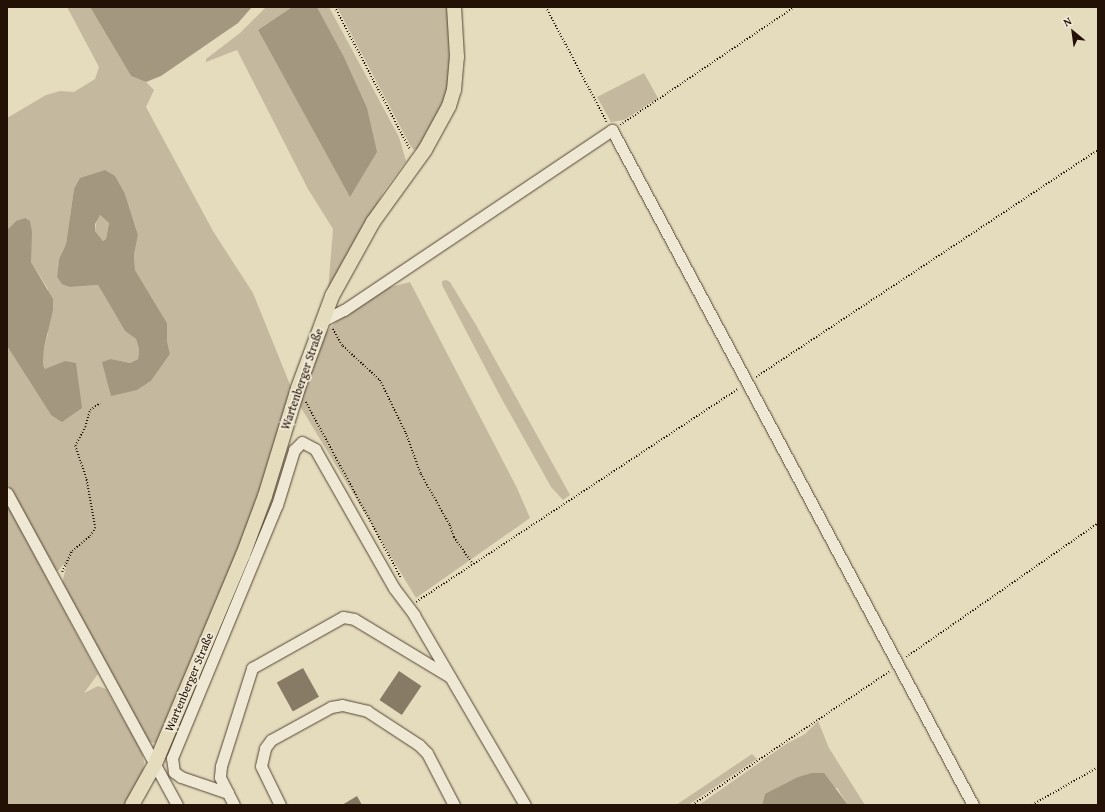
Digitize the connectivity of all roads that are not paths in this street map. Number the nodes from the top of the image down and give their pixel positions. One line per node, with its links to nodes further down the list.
1 (454, 7): 2 (main road, Wartenberger Straße)
2 (325, 320): 5 (main road, Wartenberger Straße); 13 (street)
3 (7, 494): 5 (street)
4 (451, 678): 6 (street); 6 (street); 12 (street)
5 (155, 764): 7 (main road, Wartenberger Straße); 8 (street)
6 (228, 793): 9 (street)
7 (132, 805)
8 (177, 805)
9 (234, 805)
10 (280, 805): 11 (street)
11 (454, 805)
12 (525, 805)
13 (973, 805)

